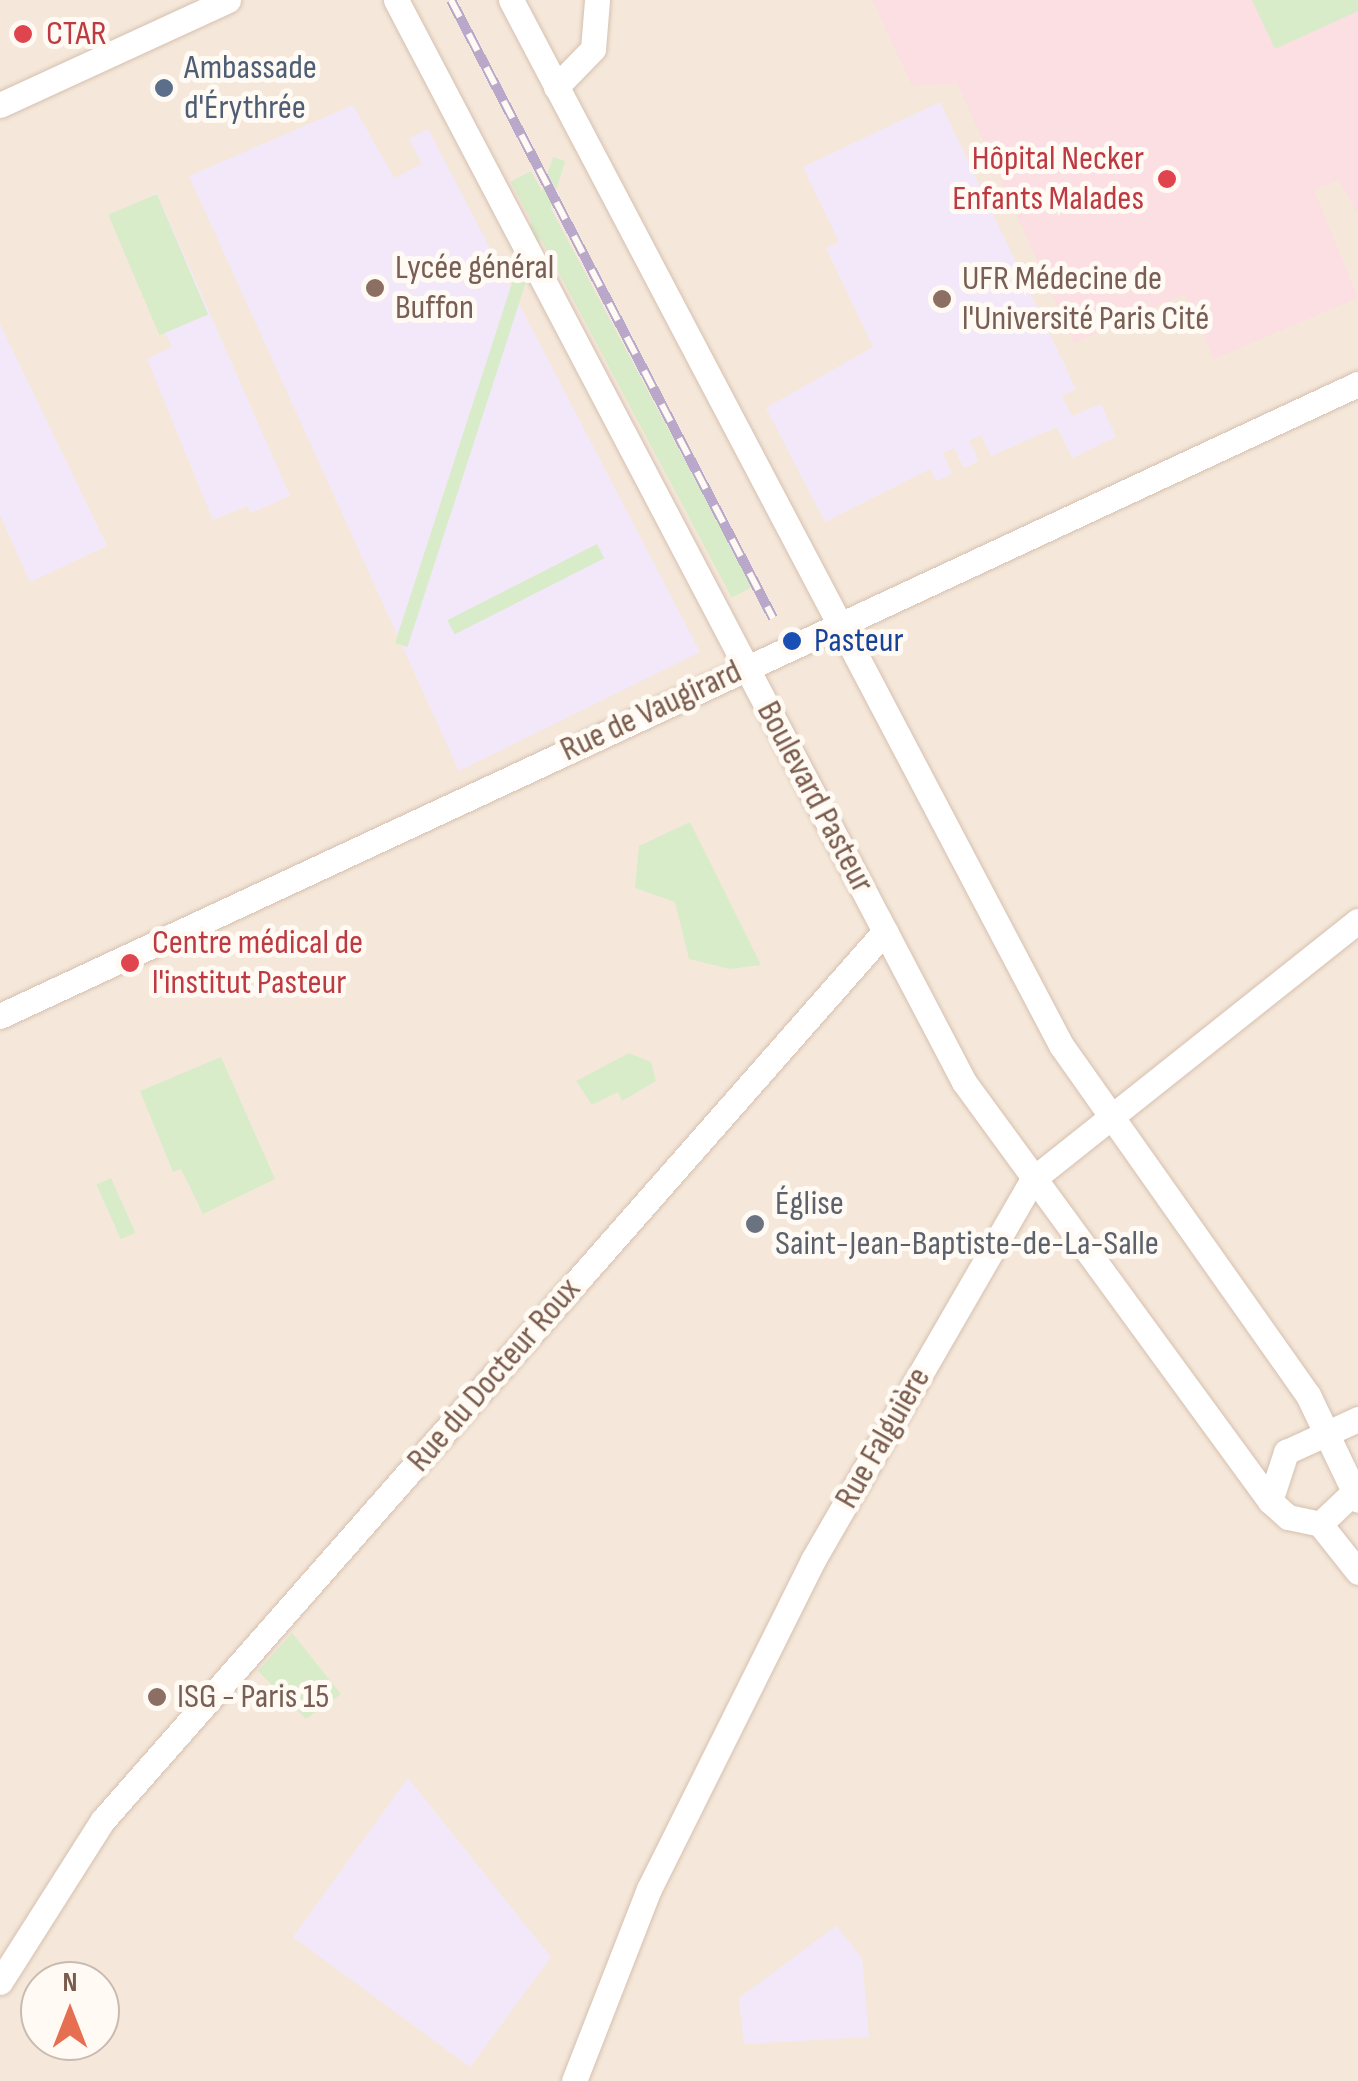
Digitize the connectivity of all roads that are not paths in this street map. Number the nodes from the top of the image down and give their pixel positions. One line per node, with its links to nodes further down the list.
1 (228, 0): 6 (main road)
2 (396, 0): 9 (main road, Boulevard Pasteur)
3 (512, 0): 5 (main road)
4 (597, 0): 5 (main road)
5 (556, 88): 8 (main road)
6 (0, 105)
7 (1358, 384): 8 (main road, Rue de Vaugirard)
8 (839, 622): 9 (main road, Rue de Vaugirard); 13 (main road)
9 (748, 667): 11 (main road, Boulevard Pasteur); 12 (main road, Rue de Vaugirard)
10 (1358, 921): 13 (main road, Rue Falguière)
11 (885, 931): 14 (main road, Boulevard Pasteur); 21 (main road, Rue du Docteur Roux)
12 (0, 1016)
13 (1111, 1116): 14 (main road, Rue Falguière); 16 (main road)
14 (1032, 1180): 18 (main road, Boulevard Pasteur); 22 (main road, Rue Falguière)
15 (1358, 1419): 16 (main road)
16 (1324, 1435): 17 (main road); 18 (main road)
17 (1356, 1493): 19 (main road)
18 (1270, 1501): 19 (main road, Boulevard Pasteur)
19 (1320, 1524): 20 (main road, Boulevard Pasteur)
20 (1358, 1572)
21 (0, 1982)
22 (574, 2081)

